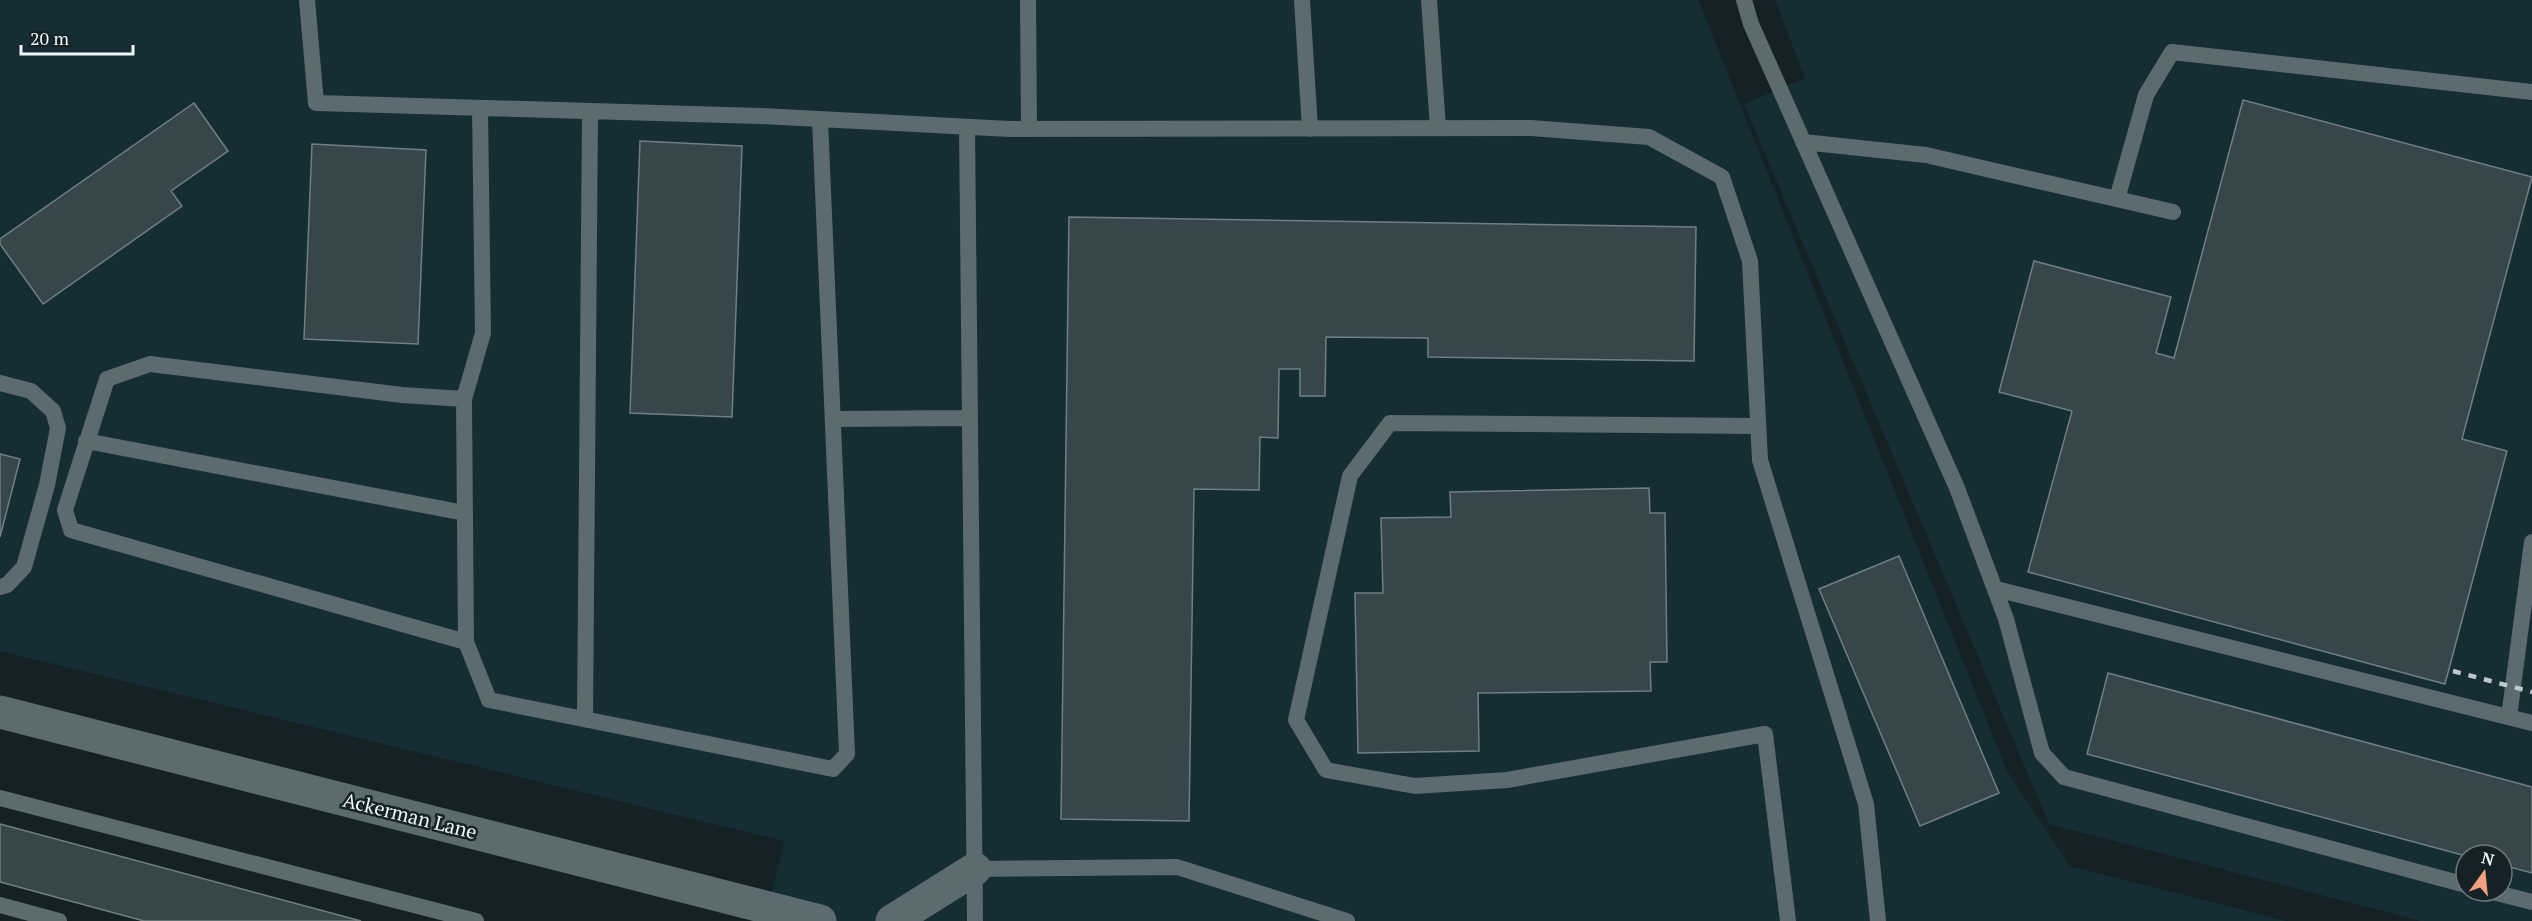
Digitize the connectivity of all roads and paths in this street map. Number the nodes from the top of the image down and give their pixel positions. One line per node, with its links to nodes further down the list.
1 (307, 0): 7 (lane)
2 (1028, 0): 12 (lane)
3 (1302, 0): 13 (lane)
4 (1429, 0): 11 (lane)
5 (1744, 0): 14 (lane)
6 (2532, 92): 15 (lane)
7 (480, 108): 8 (lane); 18 (lane)
8 (590, 112): 9 (lane); 30 (lane)
9 (820, 120): 10 (lane); 20 (lane)
10 (967, 127): 12 (lane); 19 (lane)
11 (1438, 128): 13 (lane); 21 (lane)
12 (1029, 129): 13 (lane)
13 (1310, 129)
14 (1803, 142): 15 (lane); 26 (lane)
15 (2117, 200): 16 (lane)
16 (2173, 212)
17 (0, 383): 25 (lane)
18 (465, 399): 22 (lane); 23 (lane)
19 (970, 418): 20 (lane); 33 (lane)
20 (833, 419): 30 (lane)
21 (1758, 426): 44 (lane); 45 (lane)
22 (87, 441): 23 (lane); 27 (lane)
23 (465, 513): 27 (lane)
24 (2532, 542): 29 (lane)
25 (0, 587)
26 (1996, 589): 29 (lane); 34 (lane)
27 (466, 642): 30 (lane)
28 (0, 712): 40 (street, Ackerman Lane)
29 (2509, 717): 31 (lane)
30 (585, 719)
31 (2532, 723)
32 (0, 798): 39 (lane)
33 (975, 869): 41 (street); 42 (lane); 43 (lane)
34 (2454, 882)
35 (2514, 897): 36 (lane)
36 (2532, 902)
37 (0, 905): 38 (lane)
38 (59, 921)
39 (476, 921)
40 (820, 921)
41 (892, 921)
42 (975, 921)
43 (1347, 921)
44 (1788, 921)
45 (1878, 921)

